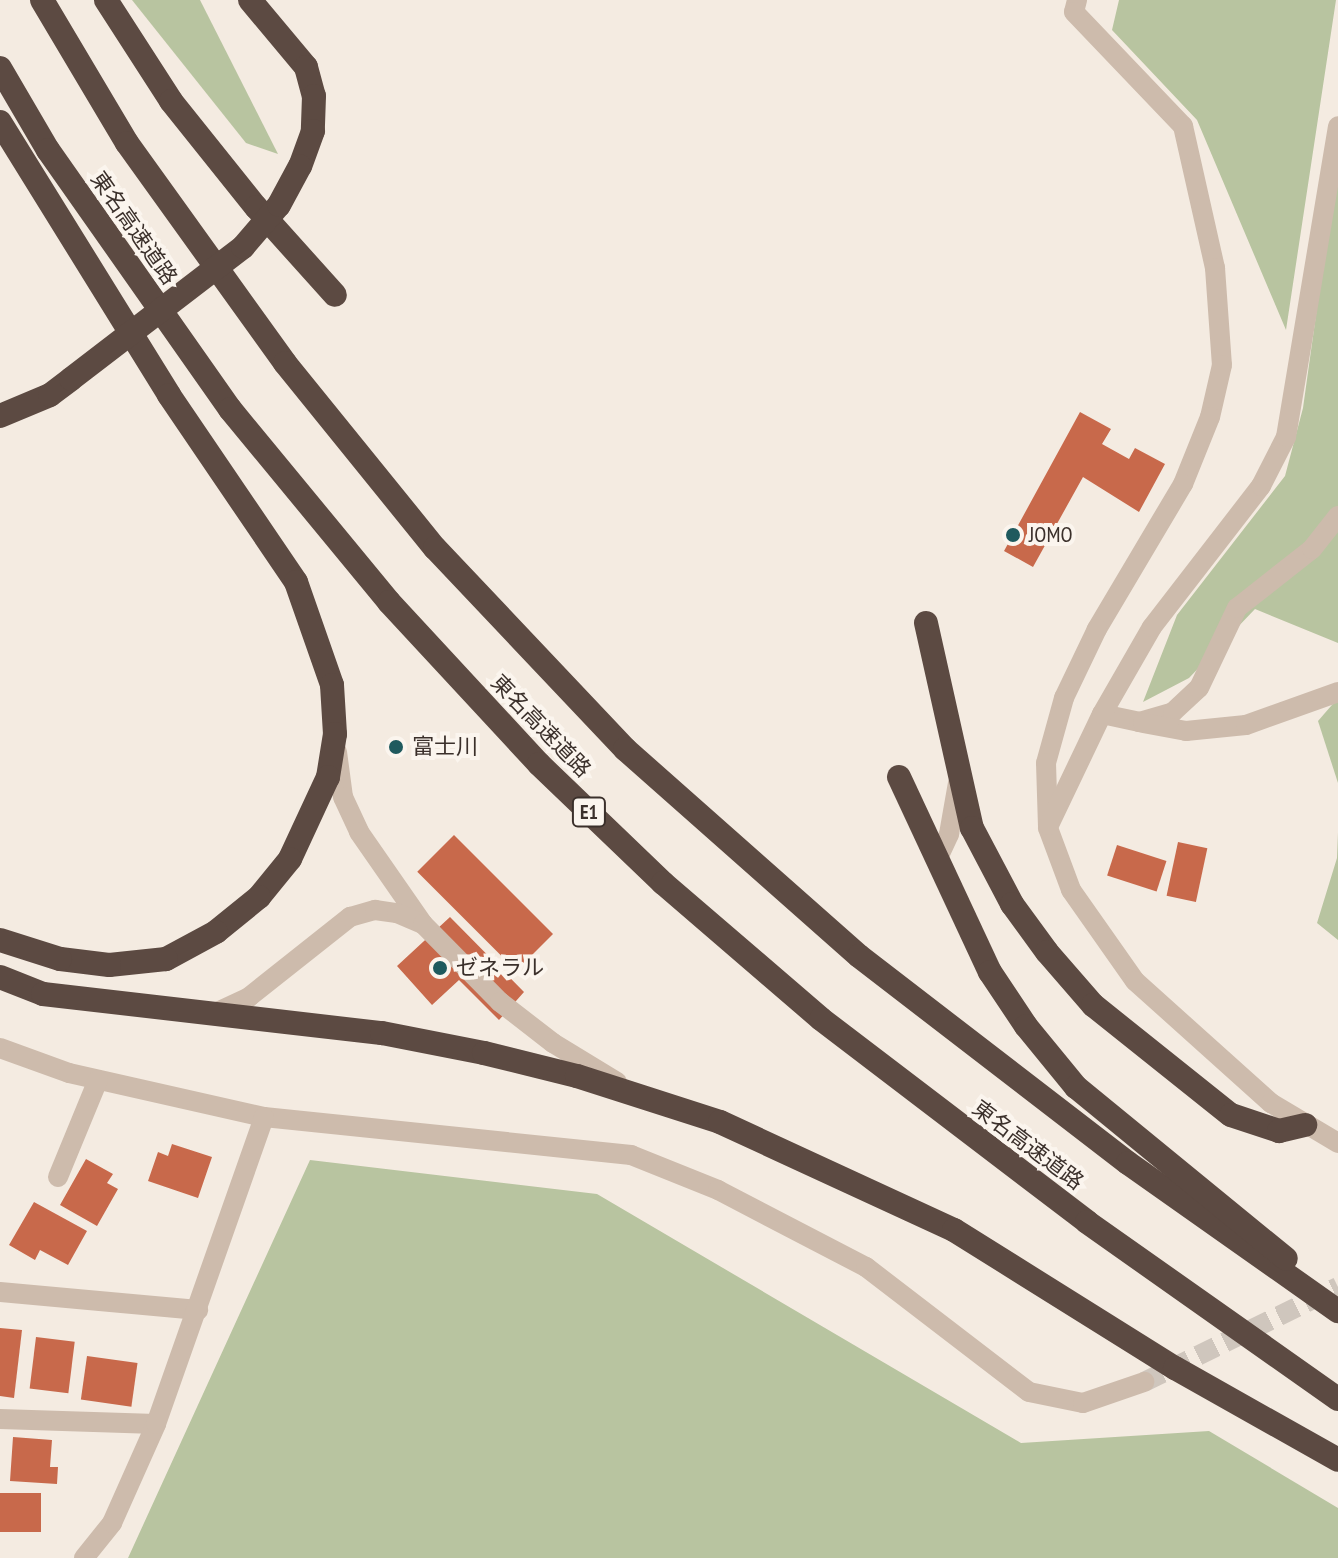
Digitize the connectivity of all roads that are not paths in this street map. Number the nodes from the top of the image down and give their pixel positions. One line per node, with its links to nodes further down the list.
1 (42, 0): 34 (highway, 東名高速道路)
2 (106, 0): 8 (highway)
3 (250, 0): 9 (highway, bridge)
4 (1077, 0): 18 (street)
5 (0, 68): 36 (highway, 東名高速道路 / E1)
6 (0, 122): 15 (highway)
7 (1338, 126): 13 (street)
8 (335, 295)
9 (0, 416)
10 (1338, 516): 14 (street)
11 (926, 623): 17 (highway)
12 (1338, 692): 14 (street)
13 (1102, 714): 14 (street); 18 (street)
14 (1139, 722)
15 (335, 734): 20 (street); 21 (highway)
16 (899, 777): 19 (highway)
17 (958, 779): 19 (street); 28 (highway)
18 (1048, 828): 28 (street)
19 (937, 860): 32 (highway)
20 (423, 924): 23 (street); 26 (street)
21 (0, 940)
22 (0, 977): 23 (highway)
23 (207, 1016): 26 (highway)
24 (0, 1048): 25 (street)
25 (98, 1080): 27 (street); 30 (street)
26 (641, 1096): 39 (highway)
27 (264, 1117): 33 (street); 35 (street)
28 (1305, 1125): 29 (street)
29 (1338, 1143)
30 (58, 1177)
31 (0, 1292): 33 (street)
32 (1338, 1303)
33 (198, 1310): 38 (street)
34 (1338, 1311)
35 (1144, 1382)
36 (1338, 1399)
37 (0, 1419): 38 (street)
38 (156, 1424): 40 (street)
39 (1338, 1460)
40 (84, 1558)

